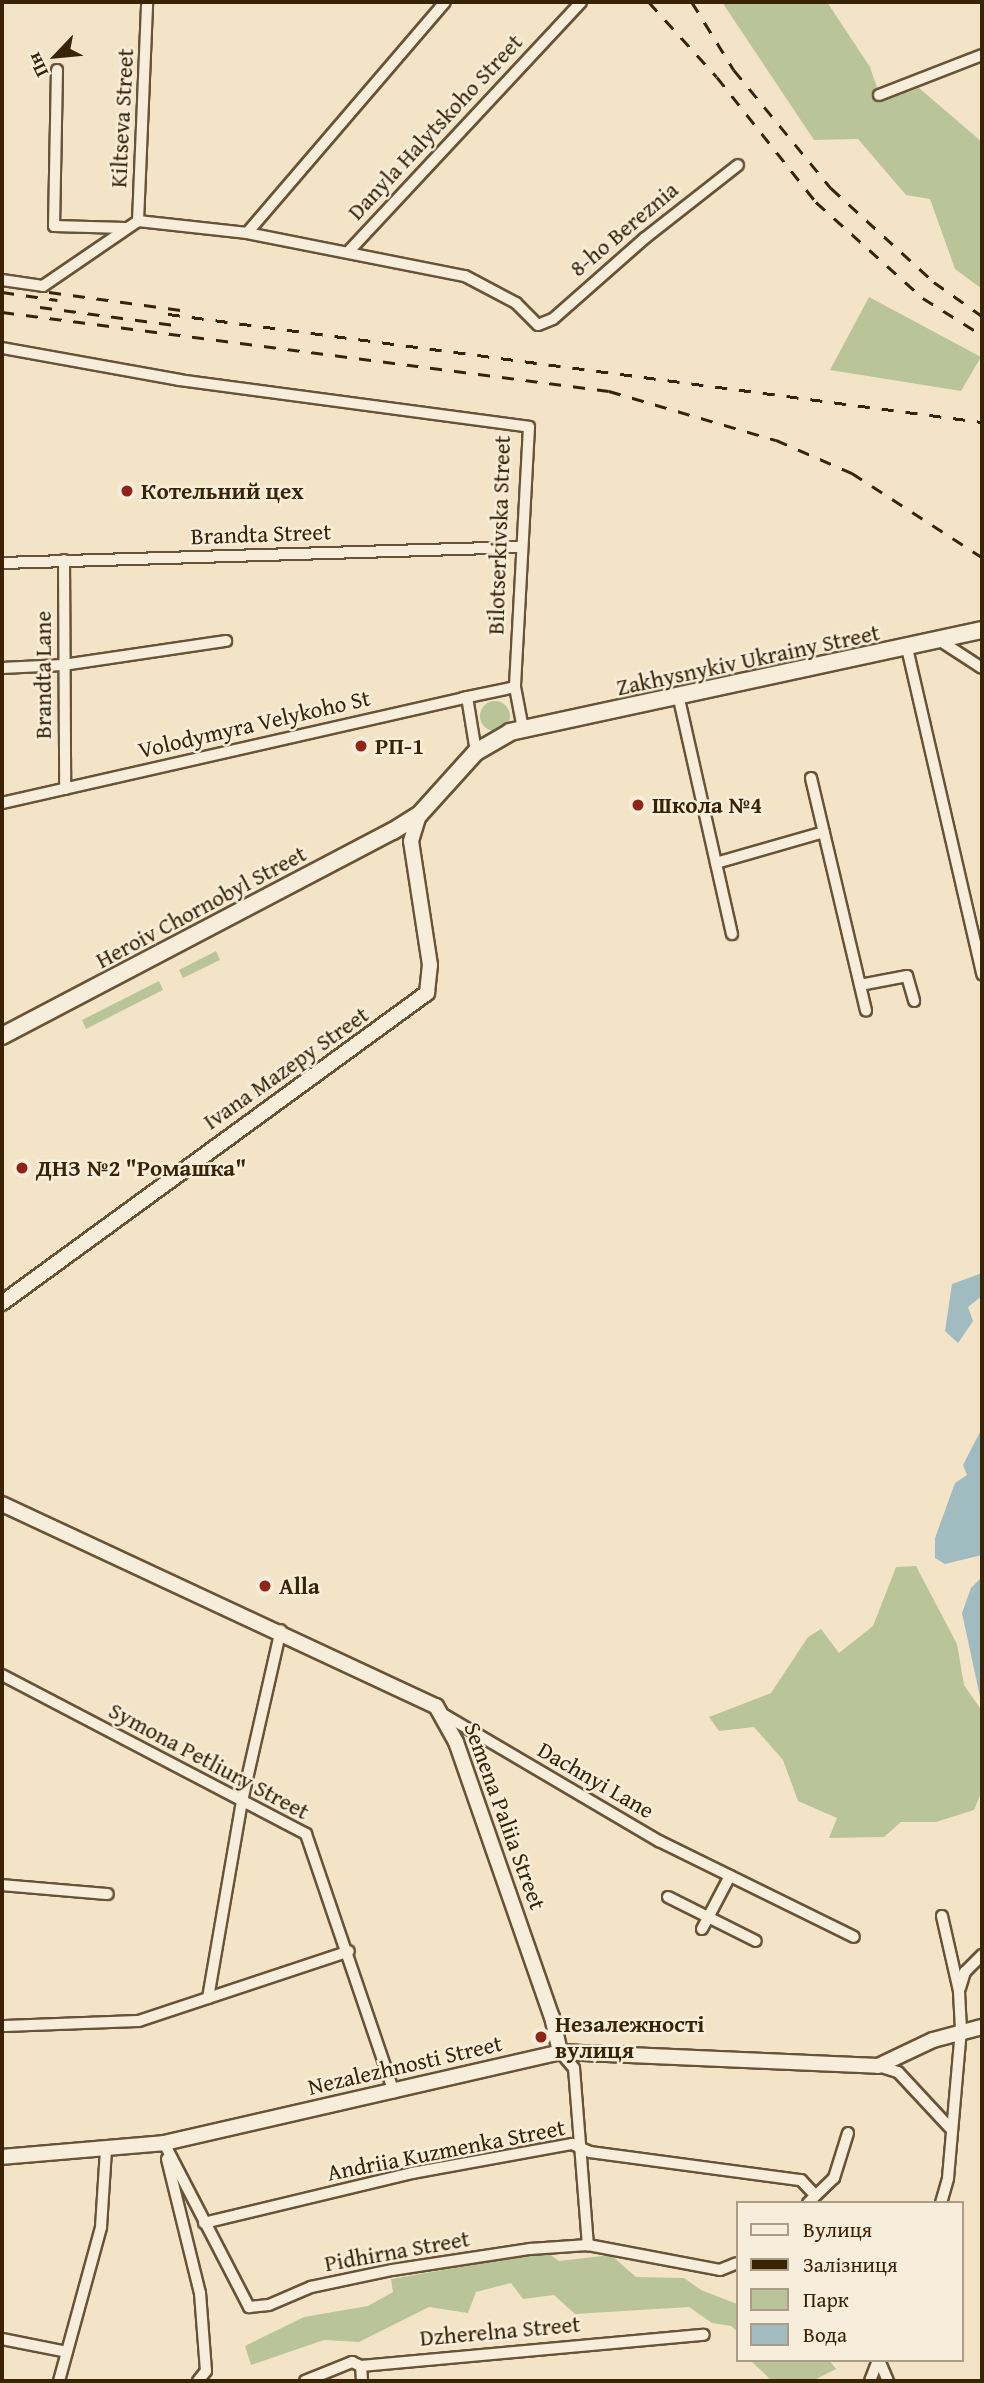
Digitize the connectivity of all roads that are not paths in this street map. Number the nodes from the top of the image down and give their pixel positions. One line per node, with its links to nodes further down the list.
1 (147, 2): 8 (street, Kiltseva Street)
2 (445, 2): 10 (street)
3 (581, 2): 11 (street, Danyla Halytskoho Street)
4 (982, 55): 6 (street)
5 (57, 70): 9 (street)
6 (879, 95)
7 (738, 165): 11 (street, 8-ho Bereznia)
8 (138, 221): 9 (street, Kiltseva Street); 10 (street)
9 (125, 228): 12 (street, Kiltseva Street)
10 (247, 233): 11 (street)
11 (349, 251)
12 (2, 280)
13 (2, 348): 14 (street, Bilotserkivska Street)
14 (522, 547): 15 (street, Brandta Street); 24 (street, Bilotserkivska Street)
15 (64, 561): 16 (street, Brandta Street); 21 (street, Brandta Lane)
16 (2, 563)
17 (982, 630): 18 (main road, Zakhysnykiv Ukrainy Street)
18 (939, 640): 20 (main road, Zakhysnykiv Ukrainy Street); 23 (street)
19 (226, 641): 21 (street)
20 (907, 648): 26 (main road, Zakhysnykiv Ukrainy Street); 36 (street)
21 (63, 665): 22 (street); 30 (street, Brandta Lane)
22 (2, 668)
23 (982, 668)
24 (515, 687): 25 (street, Volodymyra Velykoho St); 27 (street, Bilotserkivska Street)
25 (467, 697): 28 (street); 30 (street, Volodymyra Velykoho St)
26 (679, 699): 27 (main road, Zakhysnykiv Ukrainy Street); 34 (street)
27 (523, 729): 28 (main road)
28 (476, 752): 32 (main road)
29 (811, 778): 33 (street)
30 (65, 789): 31 (street, Volodymyra Velykoho St)
31 (2, 803)
32 (419, 815): 40 (main road, Heroiv Chornobyl Street); 41 (street, Ivana Mazepy Street)
33 (824, 832): 34 (street); 37 (street)
34 (716, 863): 35 (street)
35 (732, 934)
36 (982, 974)
37 (860, 985): 38 (street); 39 (street)
38 (915, 1001)
39 (866, 1011)
40 (2, 1036)
41 (2, 1303)
42 (2, 1504): 43 (street, Semena Paliia Street)
43 (281, 1630): 45 (street, Semena Paliia Street); 46 (street)
44 (2, 1675): 46 (street, Symona Petliury Street)
45 (443, 1714): 47 (street, Dachnyi Lane); 62 (street, Semena Paliia Street)
46 (242, 1801): 55 (street, Symona Petliury Street); 58 (street)
47 (730, 1876): 52 (street); 53 (street, Dachnyi Lane)
48 (2, 1885): 49 (street)
49 (108, 1894)
50 (668, 1897): 52 (street)
51 (942, 1916): 57 (street)
52 (704, 1924): 54 (street)
53 (854, 1937)
54 (756, 1941)
55 (349, 1951): 58 (street); 64 (street, Symona Petliury Street)
56 (982, 1955): 57 (street)
57 (959, 1991): 61 (street)
58 (208, 1998): 59 (street)
59 (2, 2025)
60 (982, 2027): 61 (street, Nezalezhnosti Street)
61 (961, 2030): 63 (street, Nezalezhnosti Street); 65 (street)
62 (560, 2052): 63 (street, Nezalezhnosti Street); 64 (street, Nezalezhnosti Street); 68 (street, Semena Paliia Street)
63 (878, 2066): 65 (street)
64 (394, 2092): 67 (street, Nezalezhnosti Street)
65 (950, 2129): 72 (street)
66 (848, 2133): 71 (street)
67 (164, 2143): 69 (street, Nezalezhnosti Street); 73 (street, Pidhirna Street); 82 (street)
68 (580, 2147): 71 (street, Andriia Kuzmenka Street); 73 (street, Andriia Kuzmenka Street); 74 (street, Semena Paliia Street)
69 (106, 2151): 70 (street, Nezalezhnosti Street); 78 (street)
70 (2, 2157)
71 (811, 2199)
72 (942, 2201)
73 (204, 2222): 74 (street, Pidhirna Street)
74 (588, 2245): 75 (street, Pidhirna Street)
75 (736, 2263)
76 (705, 2335): 81 (street, Dzherelna Street)
77 (2, 2339): 78 (street)
78 (67, 2351): 83 (street)
79 (878, 2362): 87 (street)
80 (880, 2362): 88 (street)
81 (361, 2366): 85 (street, Dzherelna Street); 86 (street)
82 (206, 2376): 84 (street)
83 (59, 2381)
84 (198, 2381)
85 (305, 2381)
86 (362, 2381)
87 (870, 2381)
88 (888, 2381)

